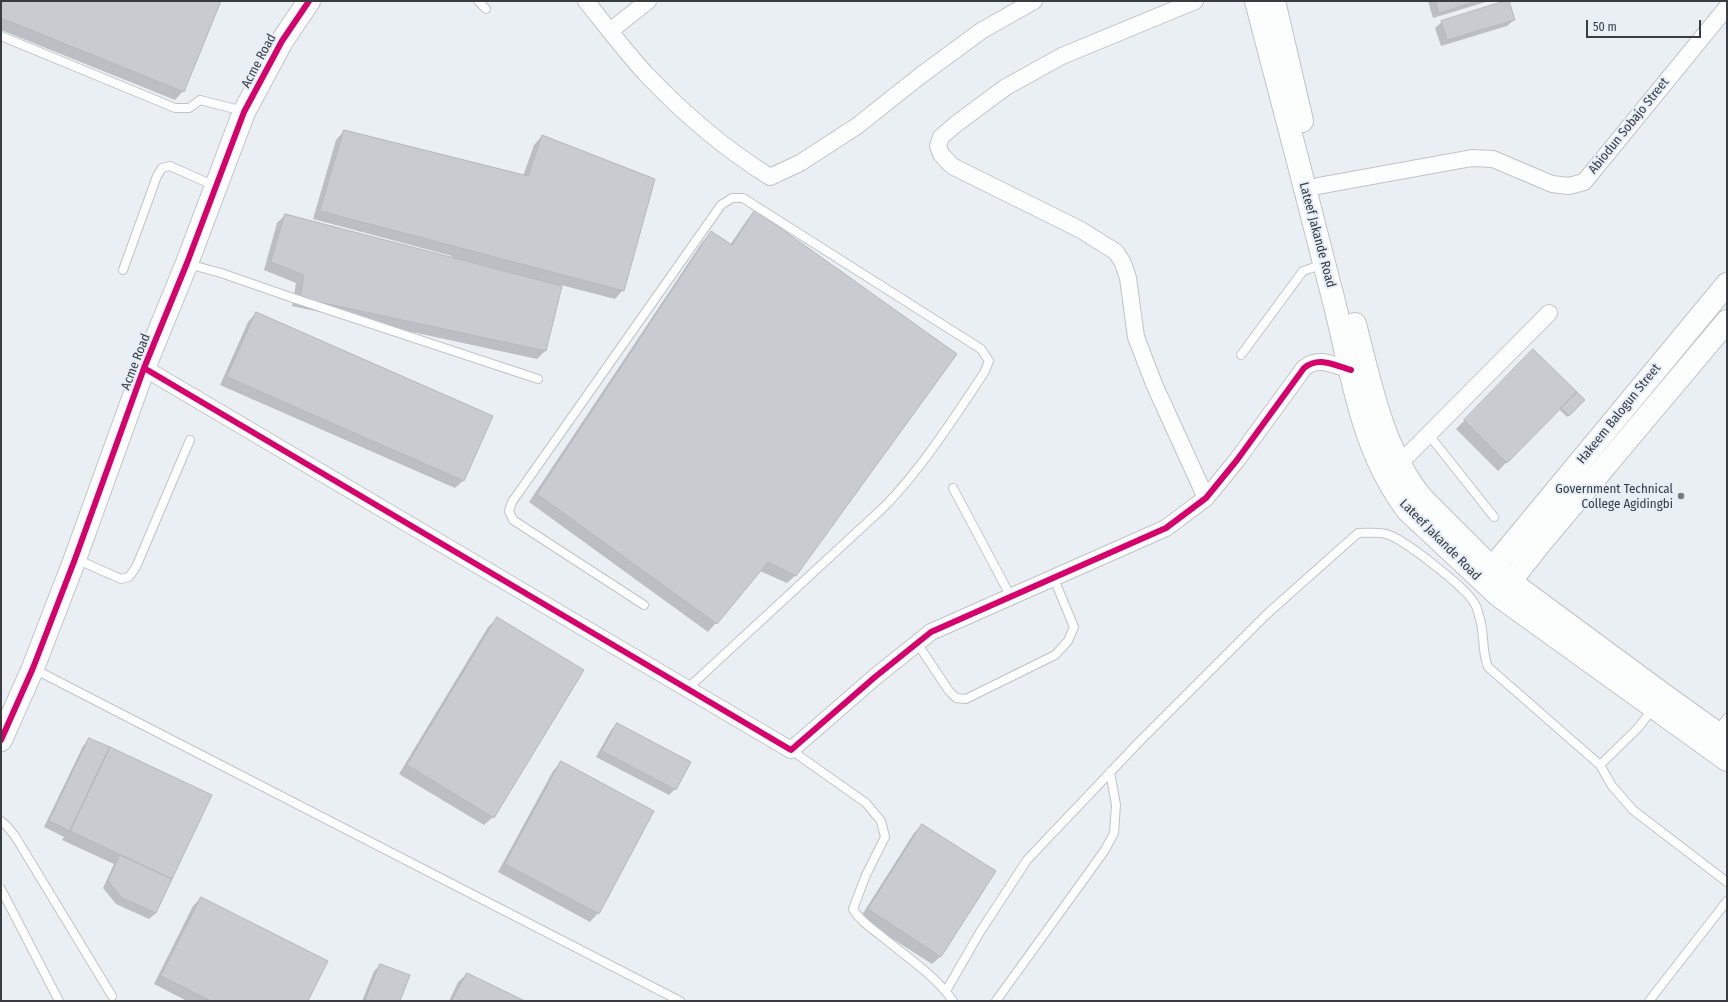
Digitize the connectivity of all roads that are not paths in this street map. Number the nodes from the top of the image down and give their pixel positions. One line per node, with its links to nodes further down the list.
1 (309, 1): 13 (main road, Acme Road)
2 (478, 1): 10 (lane)
3 (586, 1): 11 (street)
4 (648, 1): 11 (street)
5 (1034, 1): 11 (street)
6 (1195, 1): 32 (street)
7 (1256, 1): 17 (main road, Lateef Jakande Road)
8 (1274, 1): 15 (main road, Lateef Jakande Road)
9 (1727, 7): 15 (street, Abiodun Sobajo Street)
10 (486, 9)
11 (610, 31)
12 (1, 36): 13 (lane)
13 (244, 112): 14 (main road, Acme Road)
14 (216, 186): 16 (main road, Acme Road); 18 (lane)
15 (1318, 186): 30 (main road, Lateef Jakande Road)
16 (187, 263): 23 (main road, Acme Road); 26 (lane)
17 (1325, 264): 22 (lane); 24 (main road, Lateef Jakande Road)
18 (123, 270)
19 (1727, 284): 25 (main road, Hakeem Balogun Street)
20 (1549, 313): 28 (street)
21 (1727, 321): 27 (main road, Hakeem Balogun Street)
22 (1242, 354)
23 (144, 368): 34 (main road, Acme Road); 42 (street)
24 (1351, 370): 32 (street); 35 (main road, Lateef Jakande Road)
25 (1649, 378): 27 (main road); 35 (main road, Hakeem Balogun Street)
26 (538, 379)
27 (1667, 394): 37 (main road, Hakeem Balogun Street)
28 (1429, 435): 30 (street); 33 (lane)
29 (190, 440): 34 (lane)
30 (1400, 463): 35 (main road, Lateef Jakande Road)
31 (953, 488): 38 (lane)
32 (1206, 498): 36 (street)
33 (1494, 517)
34 (75, 559): 41 (main road, Acme Road)
35 (1487, 574): 37 (main road, Lateef Jakande Road)
36 (1054, 579): 38 (street); 40 (lane)
37 (1505, 589): 43 (main road, Lateef Jakande Road); 44 (main road, Lateef Jakande Road)
38 (1011, 597): 40 (street)
39 (644, 605): 42 (lane)
40 (917, 643): 46 (street)
41 (33, 668): 45 (main road, Acme Road); 57 (lane)
42 (687, 689): 46 (street)
43 (1654, 707): 47 (main road, Lateef Jakande Road); 48 (lane)
44 (1723, 730)
45 (1, 740)
46 (791, 750): 54 (lane)
47 (1727, 760)
48 (1600, 765): 49 (lane); 51 (lane)
49 (1110, 772): 54 (lane); 59 (lane)
50 (1, 821): 55 (lane)
51 (1727, 882)
52 (1, 889): 56 (lane)
53 (1727, 901): 60 (lane)
54 (946, 991): 58 (lane)
55 (112, 996)
56 (59, 1001)
57 (680, 1001)
58 (953, 1001)
59 (996, 1001)
60 (1649, 1001)

